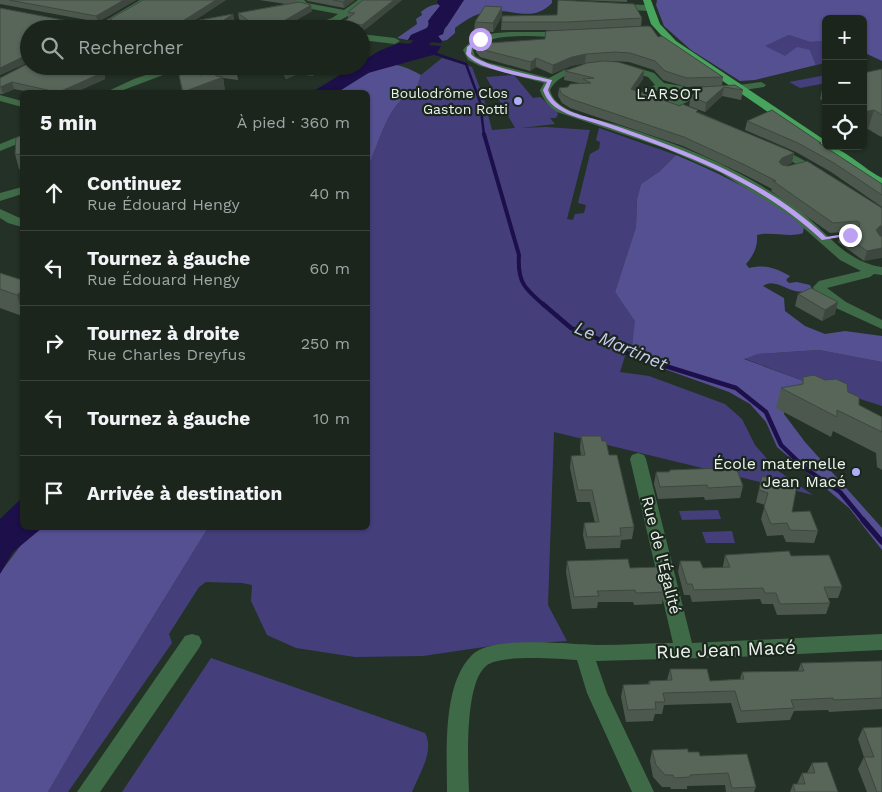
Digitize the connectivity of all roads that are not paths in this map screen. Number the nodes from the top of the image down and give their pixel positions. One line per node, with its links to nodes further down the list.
1 (146, 0): 7 (street)
2 (299, 0): 6 (street)
3 (364, 0): 6 (street)
4 (648, 3): 5 (street); 21 (main road)
5 (607, 6)
6 (347, 13): 8 (street)
7 (110, 20)
8 (335, 20)
9 (573, 37): 12 (street)
10 (370, 38): 11 (street)
11 (395, 41)
12 (468, 54): 13 (street); 22 (street)
13 (480, 54)
14 (611, 66): 20 (street)
15 (595, 67): 22 (street)
16 (154, 75): 23 (street)
17 (161, 75): 18 (street)
18 (181, 79)
19 (760, 84): 21 (street)
20 (661, 86): 20 (street)
21 (739, 87): 25 (street); 29 (main road)
22 (550, 88): 43 (street)
23 (120, 90)
24 (0, 98): 26 (street)
25 (724, 99)
26 (20, 103)
27 (20, 139): 30 (street)
28 (765, 143): 32 (street)
29 (822, 143)
30 (0, 148)
31 (832, 150): 33 (main road)
32 (806, 164): 34 (street); 36 (street)
33 (857, 166): 35 (main road); 37 (main road)
34 (792, 169)
35 (882, 177)
36 (831, 180)
37 (882, 182)
38 (20, 191): 39 (street)
39 (0, 197)
40 (0, 213): 41 (street)
41 (20, 222)
42 (841, 236): 43 (street)
43 (824, 239): 44 (street)
44 (876, 271): 45 (street)
45 (882, 325)
46 (638, 459): 49 (street, Rue de l'Égalité)
47 (192, 642): 51 (street)
48 (882, 642): 49 (street, Rue Jean Macé)
49 (685, 651): 50 (street, Rue Jean Macé)
50 (577, 652): 52 (street, Rue Jean Macé); 53 (street)
51 (88, 792)
52 (458, 792)
53 (643, 792)

